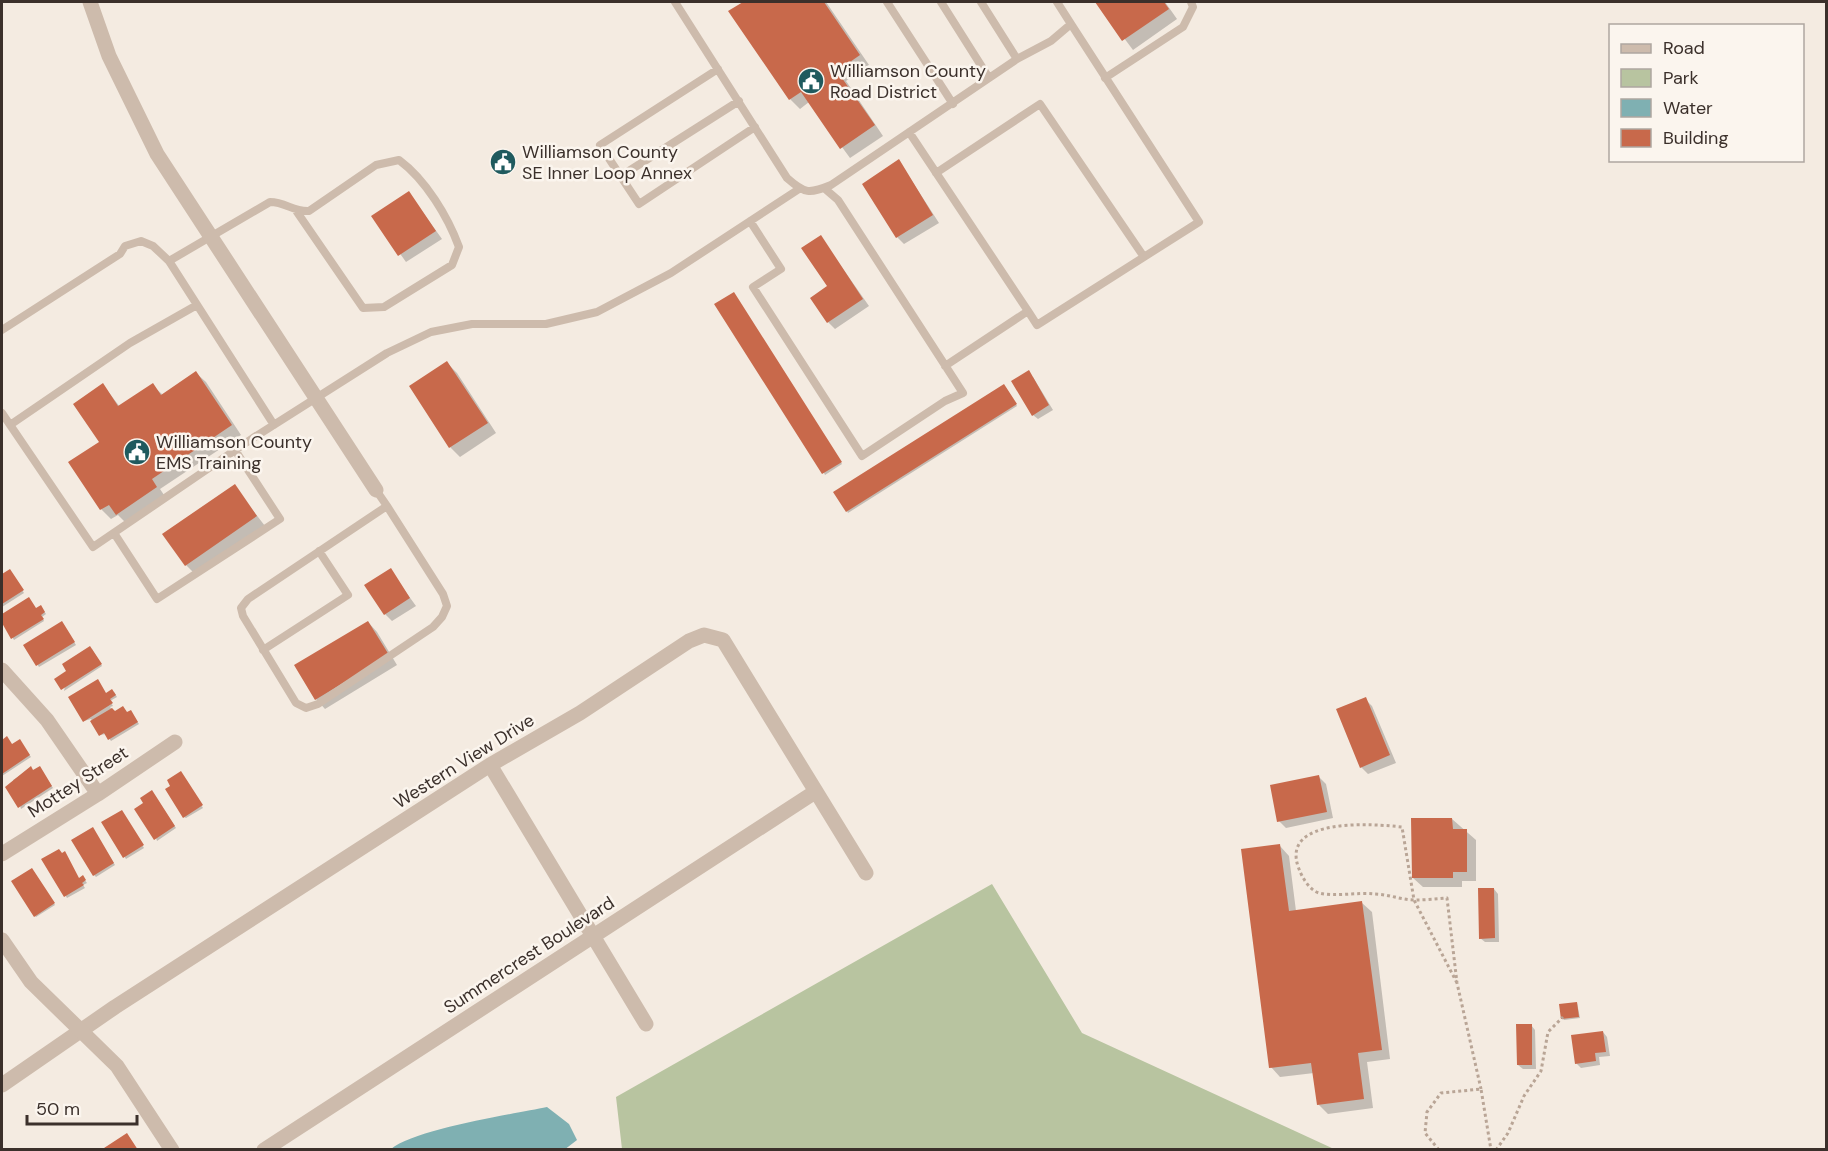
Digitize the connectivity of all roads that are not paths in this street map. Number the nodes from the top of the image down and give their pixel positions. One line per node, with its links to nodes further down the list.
1 (90, 2): 23 (street)
2 (675, 2): 10 (lane)
3 (887, 2): 14 (lane)
4 (941, 2): 11 (lane)
5 (981, 2): 9 (lane)
6 (1058, 2): 8 (lane)
7 (1191, 2): 12 (lane)
8 (1071, 24): 9 (lane); 12 (lane)
9 (1017, 59): 11 (lane)
10 (718, 69): 13 (lane); 18 (lane)
11 (989, 78): 14 (lane)
12 (1106, 78): 24 (lane)
13 (739, 101): 15 (lane); 18 (lane)
14 (953, 104): 16 (lane)
15 (755, 127): 18 (lane); 20 (lane)
16 (909, 132): 17 (lane); 19 (lane)
17 (936, 173): 24 (lane); 27 (lane)
18 (621, 176)
19 (824, 188): 20 (lane); 29 (lane)
20 (799, 189): 22 (lane)
21 (297, 212): 21 (lane); 23 (lane)
22 (750, 221): 29 (lane); 30 (lane)
23 (211, 236): 25 (lane); 30 (street)
24 (1144, 257): 27 (lane)
25 (169, 261): 26 (lane); 28 (lane)
26 (197, 304): 32 (lane); 33 (lane)
27 (1029, 312): 29 (lane)
28 (2, 330)
29 (945, 366)
30 (316, 398): 33 (lane); 35 (street)
31 (2, 413): 32 (lane)
32 (10, 425): 37 (lane)
33 (274, 425): 34 (lane)
34 (235, 450): 37 (lane); 37 (lane)
35 (376, 490): 36 (lane)
36 (387, 506): 38 (lane); 39 (lane)
37 (114, 532)
38 (319, 551): 39 (lane); 39 (lane)
39 (264, 650)
40 (2, 670): 44 (street)
41 (175, 742): 44 (street, Mottey Street)
42 (490, 765): 43 (street, Western View Drive); 47 (street); 50 (street, Western View Drive)
43 (815, 792): 46 (street, Western View Drive); 47 (street, Summercrest Boulevard)
44 (98, 794): 45 (street, Mottey Street)
45 (2, 854)
46 (866, 873)
47 (593, 936): 49 (street); 53 (street, Summercrest Boulevard)
48 (2, 940): 50 (street)
49 (646, 1024)
50 (81, 1030): 51 (street, Western View Drive); 52 (street)
51 (2, 1085)
52 (172, 1149)
53 (264, 1149)

